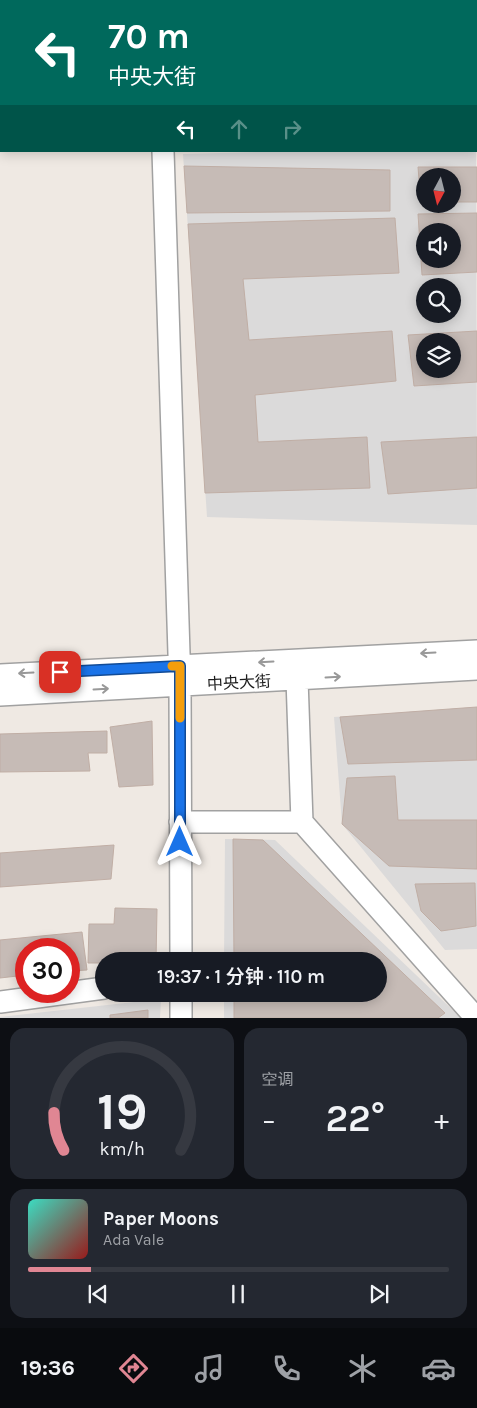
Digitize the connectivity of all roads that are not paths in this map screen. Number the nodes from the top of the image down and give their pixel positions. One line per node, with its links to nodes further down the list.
1 (163, 152): 5 (street)
2 (477, 651): 5 (street, one-way to 5)
3 (477, 669): 6 (street, 中央大街, one-way to 3)
4 (0, 675): 5 (street, 中央大街, one-way to 4)
5 (180, 676): 6 (street, 中央大街); 7 (street, 中央大街, one-way to 5); 8 (street)
6 (298, 679): 9 (street)
7 (0, 695)
8 (180, 822): 9 (street); 10 (street)
9 (302, 822): 15 (street)
10 (181, 952)
11 (95, 989): 12 (street)
12 (0, 1002)
13 (181, 1002): 14 (street)
14 (181, 1018)
15 (476, 1018)

